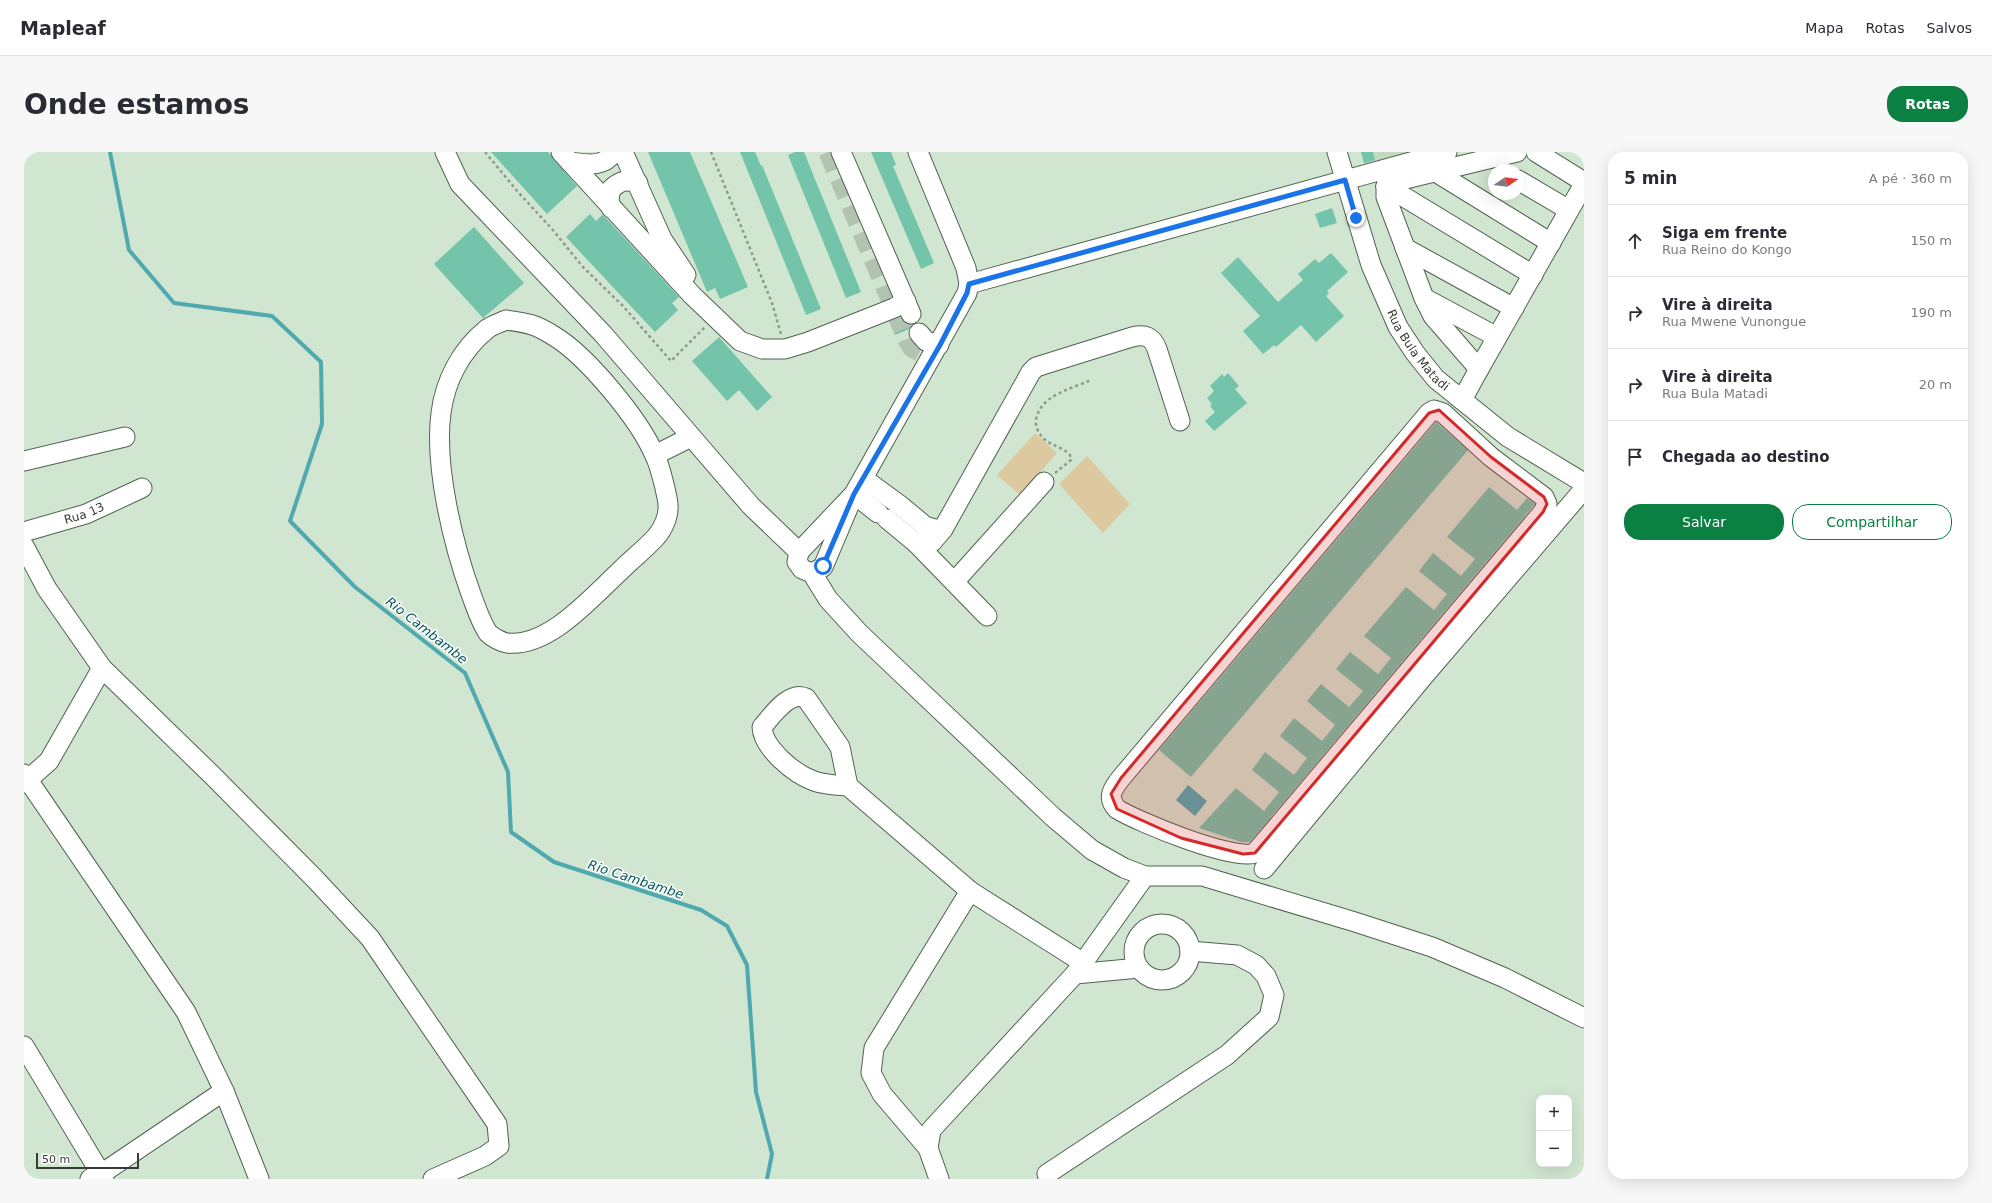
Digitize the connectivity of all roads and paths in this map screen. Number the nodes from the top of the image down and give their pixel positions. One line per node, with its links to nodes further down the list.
1 (445, 152): 42 (street)
2 (485, 152): 31 (path)
3 (614, 152): 13 (street)
4 (623, 152): 18 (street)
5 (711, 152): 34 (path)
6 (841, 152): 29 (street)
7 (918, 152): 27 (street)
8 (1337, 152): 17 (street, Rua Bula Matadi)
9 (1447, 152): 12 (street)
10 (1517, 152): 14 (street)
11 (1536, 152): 19 (street)
12 (1417, 156): 17 (street)
13 (565, 157): 22 (street)
14 (1484, 160): 15 (street); 16 (street)
15 (1491, 164)
16 (1434, 172): 21 (street); 24 (street)
17 (1345, 180): 27 (street); 38 (street, Rua Bula Matadi)
18 (638, 183): 22 (street); 34 (street)
19 (1584, 183): 23 (street)
20 (1524, 184): 23 (street)
21 (1386, 186): 25 (street); 26 (street)
22 (611, 208): 31 (street)
23 (1569, 210): 24 (street)
24 (1551, 243): 26 (street)
25 (1405, 248): 28 (street); 30 (street)
26 (1532, 275): 30 (street)
27 (969, 284): 35 (street)
28 (1424, 298): 33 (street); 36 (street)
29 (906, 303): 31 (street); 34 (street)
30 (1514, 308): 33 (street)
31 (714, 317)
32 (919, 333): 35 (street)
33 (1497, 337): 36 (street)
34 (783, 339)
35 (940, 345): 48 (street)
36 (1479, 369): 38 (street)
37 (1091, 380): 46 (path)
38 (1462, 400): 40 (street, Rua Bula Matadi)
39 (1180, 421): 53 (street)
40 (1504, 433): 43 (street); 47 (street, Rua Bula Matadi)
41 (125, 437): 45 (street)
42 (691, 437): 44 (street); 57 (street)
43 (1487, 454): 43 (street)
44 (655, 455): 44 (street)
45 (24, 461)
46 (1044, 482): 59 (street)
47 (1584, 483)
48 (859, 486): 51 (street); 52 (street); 57 (street); 58 (street)
49 (142, 488): 54 (street, Rua 13)
50 (1584, 489): 64 (street)
51 (902, 506): 52 (street); 53 (street)
52 (886, 518): 55 (street)
53 (943, 529): 55 (street)
54 (24, 532)
55 (916, 543): 59 (street)
56 (24, 546): 61 (street)
57 (799, 552): 58 (street)
58 (812, 574): 65 (street)
59 (955, 581): 60 (street)
60 (987, 616)
61 (102, 668): 62 (street); 77 (street)
62 (25, 779): 72 (street)
63 (848, 786): 63 (street); 66 (street)
64 (1264, 869)
65 (1145, 876): 68 (street); 70 (street)
66 (970, 891): 68 (street); 73 (street)
67 (1190, 951): 69 (street); 69 (street); 74 (street)
68 (1079, 968): 69 (street); 73 (street)
69 (1138, 968)
70 (1584, 1018)
71 (24, 1046): 75 (street)
72 (224, 1091): 75 (street); 76 (street)
73 (928, 1148): 78 (street)
74 (1047, 1174)
75 (98, 1177)
76 (259, 1179)
77 (433, 1179)
78 (939, 1179)

